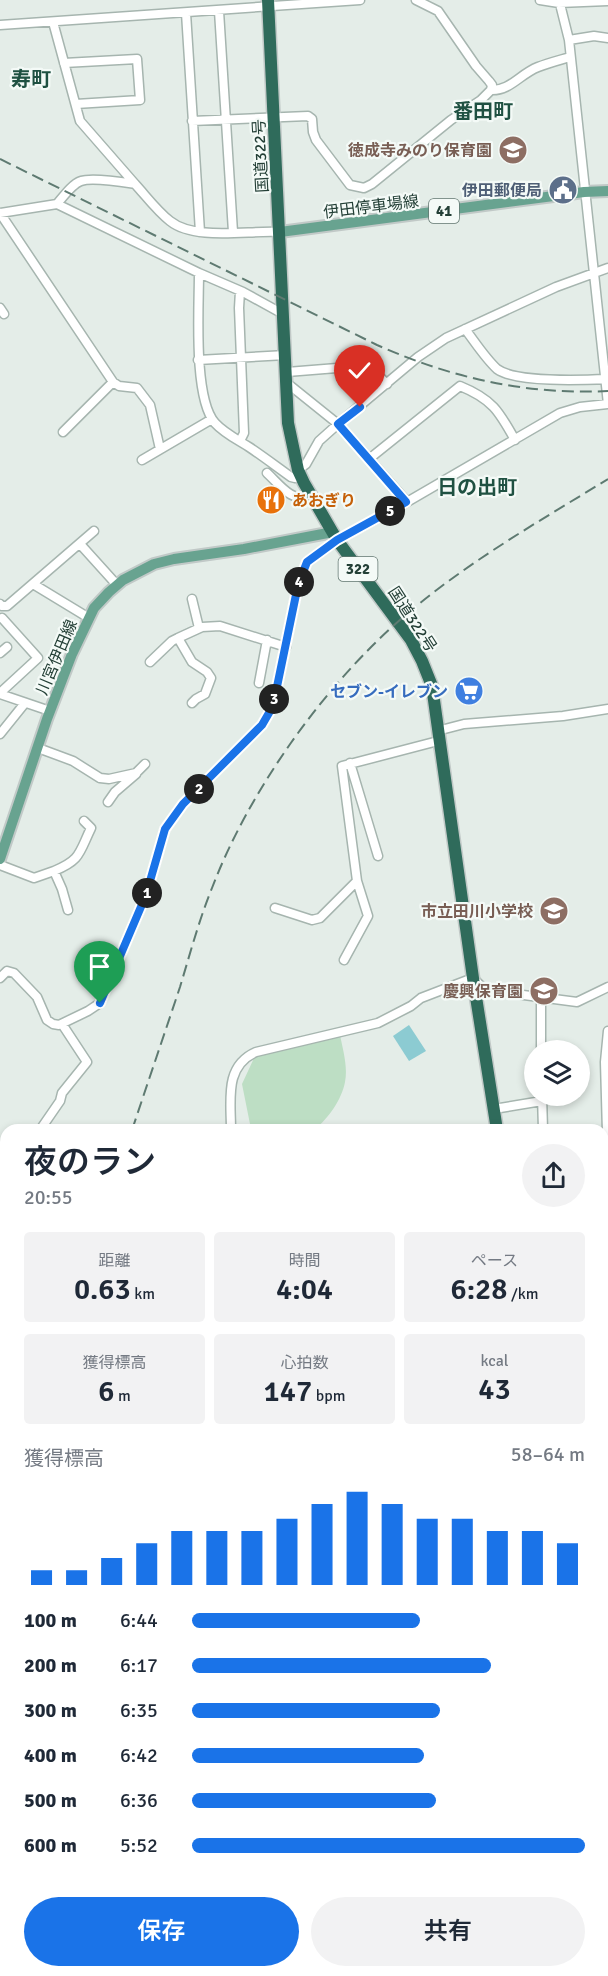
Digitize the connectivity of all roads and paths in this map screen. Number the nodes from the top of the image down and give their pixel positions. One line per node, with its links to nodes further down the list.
1 (360, 0): 6 (street)
2 (416, 0): 15 (street)
3 (540, 0): 4 (street)
4 (559, 1): 5 (street); 12 (street)
5 (608, 1)
6 (268, 4): 7 (street); 17 (highway, 国道322号 / 322)
7 (219, 11): 8 (street); 18 (street)
8 (186, 13): 9 (street); 19 (street)
9 (53, 22): 10 (street); 14 (street)
10 (0, 25)
11 (608, 38): 12 (street)
12 (568, 40): 13 (street)
13 (570, 57): 15 (street); 22 (street)
14 (64, 63): 16 (street); 16 (street)
15 (491, 90): 17 (street)
16 (76, 104): 20 (street)
17 (275, 118): 18 (street); 27 (highway, 国道322号 / 322)
18 (226, 119): 19 (street); 26 (street)
19 (192, 121): 25 (street)
20 (135, 184): 23 (street); 25 (street)
21 (608, 191): 22 (main road, 伊田停車場線 / 41)
22 (584, 192): 27 (main road, 伊田停車場線 / 41); 30 (street)
23 (57, 204): 24 (street); 29 (street)
24 (0, 213): 41 (street)
25 (200, 232): 26 (street)
26 (233, 232): 27 (street)
27 (280, 232): 32 (highway, 国道322号 / 322)
28 (608, 268): 30 (street)
29 (199, 273): 31 (street); 37 (street)
30 (592, 274): 33 (street); 34 (street)
31 (240, 291): 32 (street); 36 (street)
32 (283, 314): 35 (highway, 国道322号 / 322)
33 (465, 329): 40 (street); 42 (street)
34 (604, 339): 38 (street)
35 (286, 355): 36 (street); 39 (highway, 国道322号 / 322)
36 (240, 358): 37 (street); 48 (street)
37 (198, 360): 44 (street)
38 (606, 363): 40 (street)
39 (287, 377): 42 (street); 45 (street); 53 (highway, 国道322号 / 322)
40 (607, 379): 43 (street)
41 (113, 382): 46 (street); 49 (street)
42 (387, 384): 45 (street)
43 (608, 404): 47 (street)
44 (212, 419): 48 (street); 49 (street)
45 (338, 424): 50 (street); 53 (street)
46 (63, 432)
47 (516, 440): 50 (street); 55 (street)
48 (240, 441): 53 (street)
49 (160, 449): 51 (street)
50 (369, 459): 55 (street)
51 (142, 460)
52 (267, 473): 54 (street)
53 (300, 473): 54 (highway, 国道322号 / 322)
54 (312, 498): 57 (highway, 国道322号 / 322)
55 (406, 502): 57 (street)
56 (94, 531): 58 (street)
57 (335, 536): 60 (main road, 川宮伊田線); 68 (street); 77 (highway, 国道322号 / 322)
58 (80, 544): 59 (street); 60 (street)
59 (33, 584): 62 (street); 64 (street)
60 (117, 585): 64 (main road, 川宮伊田線)
61 (192, 599): 65 (street)
62 (0, 604)
63 (2, 618): 71 (street)
64 (89, 618): 75 (main road, 川宮伊田線)
65 (199, 628): 66 (street); 67 (street)
66 (178, 639): 69 (street); 73 (street)
67 (267, 640): 68 (street); 70 (street)
68 (286, 647): 96 (street)
69 (150, 662)
70 (259, 683)
71 (0, 694): 72 (street)
72 (26, 703): 75 (street); 76 (street)
73 (192, 703)
74 (608, 709): 77 (street)
75 (50, 711): 78 (main road, 川宮伊田線)
76 (1, 732)
77 (438, 736): 79 (street); 93 (highway, 国道322号 / 322)
78 (38, 748): 81 (street); 85 (main road, 川宮伊田線)
79 (350, 763): 84 (street); 88 (street)
80 (145, 764): 81 (street)
81 (136, 773): 82 (street)
82 (108, 802)
83 (84, 821): 87 (street)
84 (378, 856)
85 (0, 860)
86 (0, 865): 87 (street)
87 (54, 871): 90 (street)
88 (357, 880): 89 (street); 91 (street)
89 (275, 908)
90 (68, 910)
91 (344, 960)
92 (0, 978): 96 (street)
93 (473, 978): 95 (street); 101 (highway, 国道322号 / 322); 103 (street)
94 (608, 987): 95 (street)
95 (541, 997): 98 (street)
96 (62, 1024): 102 (street)
97 (608, 1031): 106 (street)
98 (541, 1040)
99 (524, 1102): 101 (street)
100 (542, 1106): 105 (street)
101 (495, 1109): 104 (highway, 国道322号 / 322)
102 (44, 1124)
103 (231, 1124)
104 (496, 1124)
105 (543, 1124)
106 (608, 1124)

